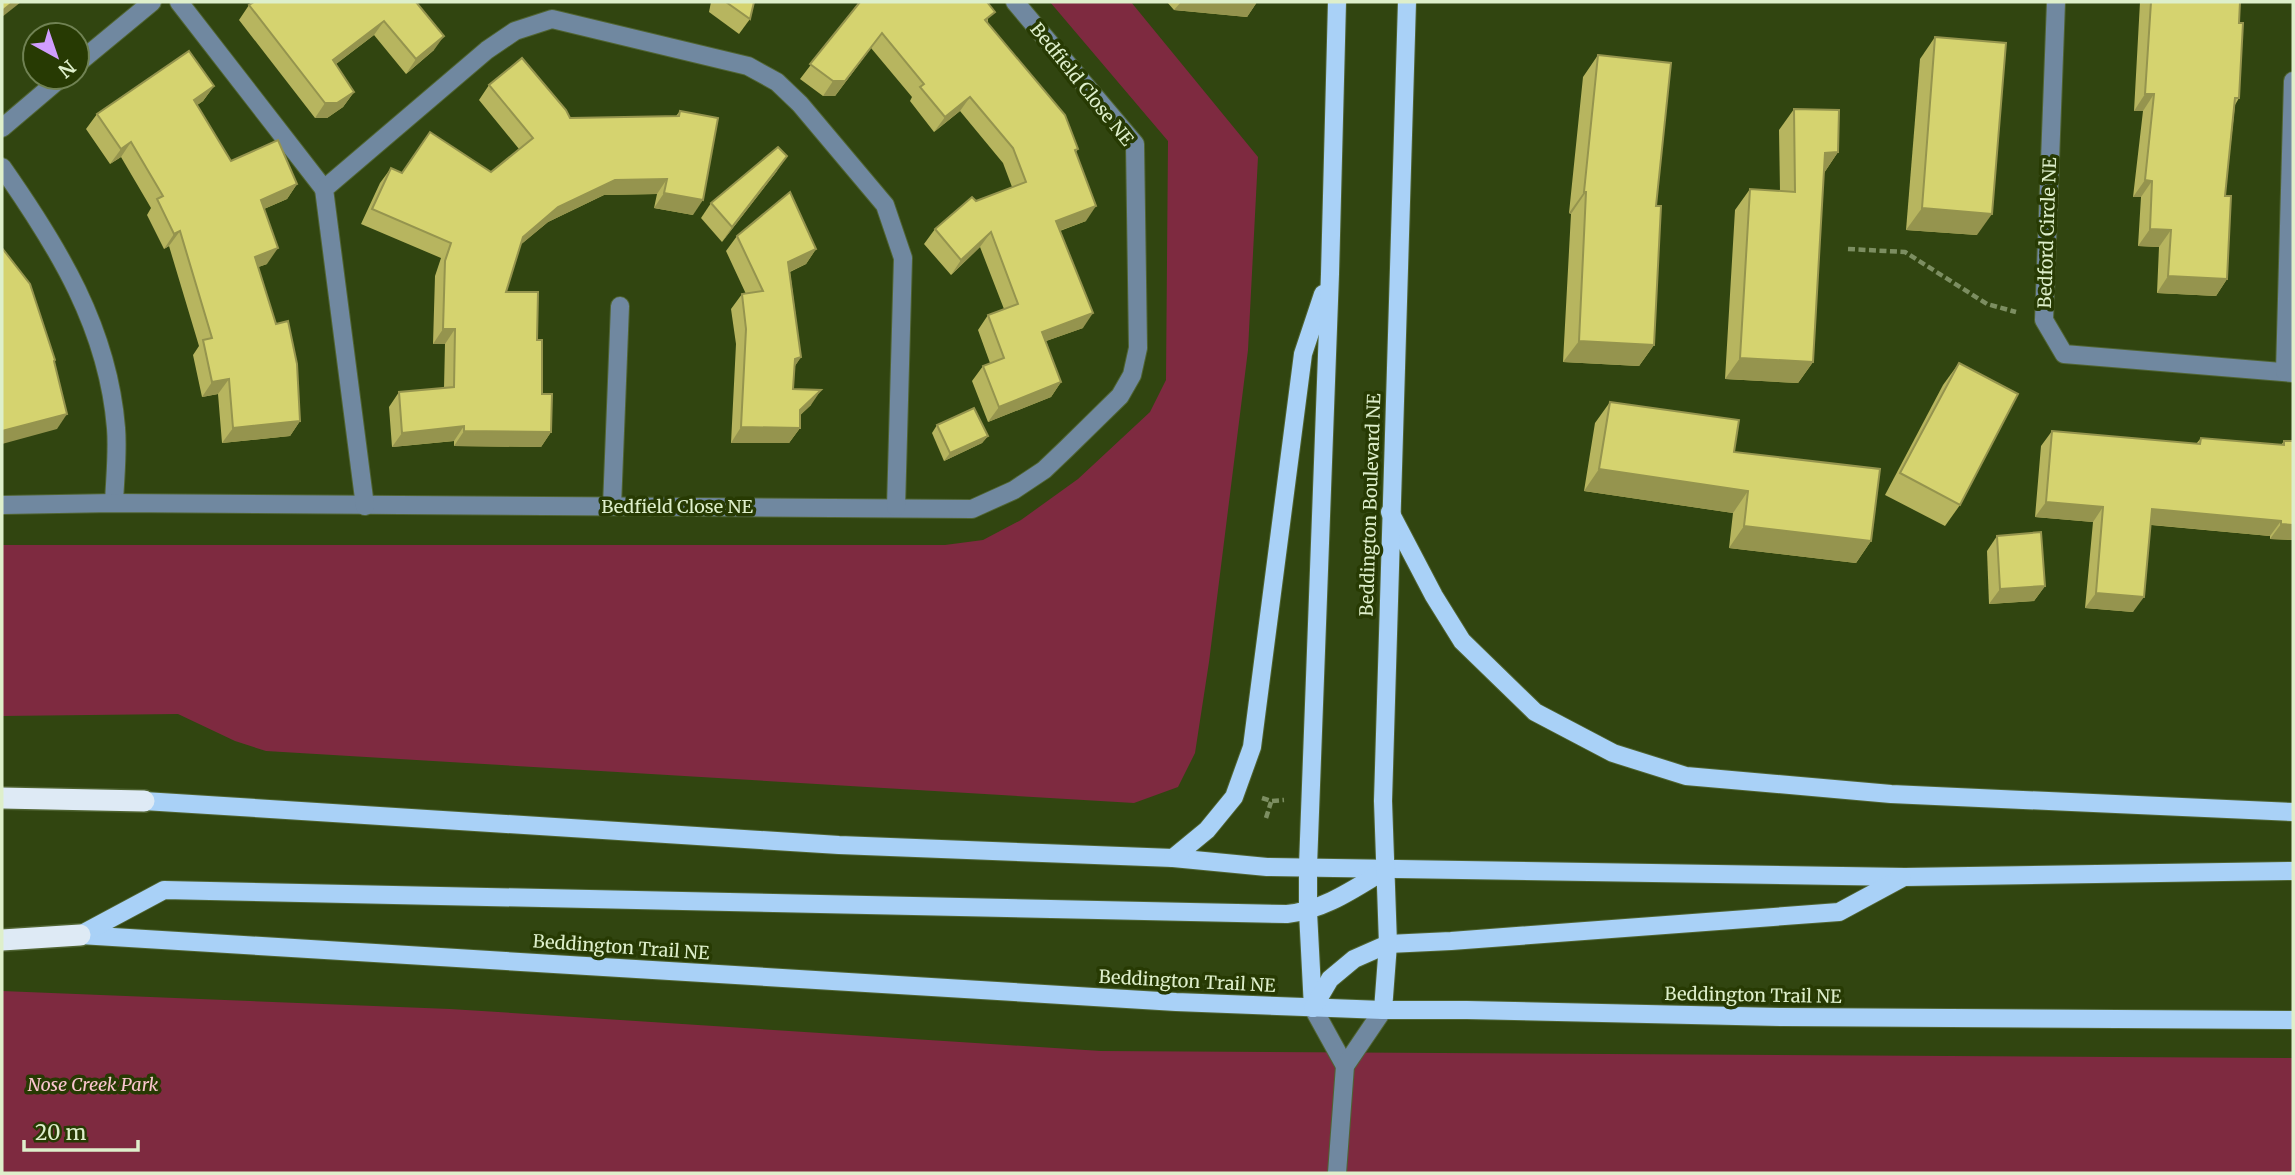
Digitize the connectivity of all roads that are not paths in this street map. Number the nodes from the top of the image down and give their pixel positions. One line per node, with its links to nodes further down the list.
1 (152, 2): 7 (street)
2 (179, 2): 12 (street)
3 (1015, 2): 20 (street, Bedfield Close NE)
4 (1337, 2): 13 (main road)
5 (1407, 2): 21 (main road, Beddington Boulevard NE)
6 (2056, 2): 15 (street, Bedford Circle NE)
7 (91, 52)
8 (2293, 81): 15 (street)
9 (46, 91): 10 (street)
10 (2, 128)
11 (2, 167): 16 (street)
12 (324, 189): 18 (street); 20 (street)
13 (1330, 274): 25 (main road); 26 (main road)
14 (620, 306): 19 (street)
15 (2289, 372)
16 (114, 503): 17 (street, Bedfield Close NE); 18 (street, Bedfield Close NE)
17 (2, 505)
18 (365, 506): 19 (street, Bedfield Close NE)
19 (612, 506): 20 (street, Bedfield Close NE)
20 (896, 507)
21 (1390, 512): 24 (main road); 27 (main road, Beddington Boulevard NE)
22 (2, 798): 23 (highway)
23 (144, 802): 25 (main road)
24 (2293, 812)
25 (1173, 858): 26 (main road)
26 (1308, 866): 27 (main road); 30 (main road)
27 (1387, 869): 29 (main road); 30 (main road); 33 (main road, Beddington Boulevard NE)
28 (2293, 871): 29 (main road)
29 (1905, 877): 33 (main road)
30 (1308, 912): 31 (main road); 34 (main road)
31 (80, 935): 32 (highway); 34 (main road, Beddington Trail NE)
32 (2, 940)
33 (1388, 944): 34 (main road); 35 (main road, Beddington Boulevard NE)
34 (1314, 1008): 35 (main road, Beddington Trail NE); 37 (street)
35 (1383, 1010): 36 (main road, Beddington Trail NE); 37 (street)
36 (2293, 1020)
37 (1345, 1066): 38 (street)
38 (1337, 1173)

